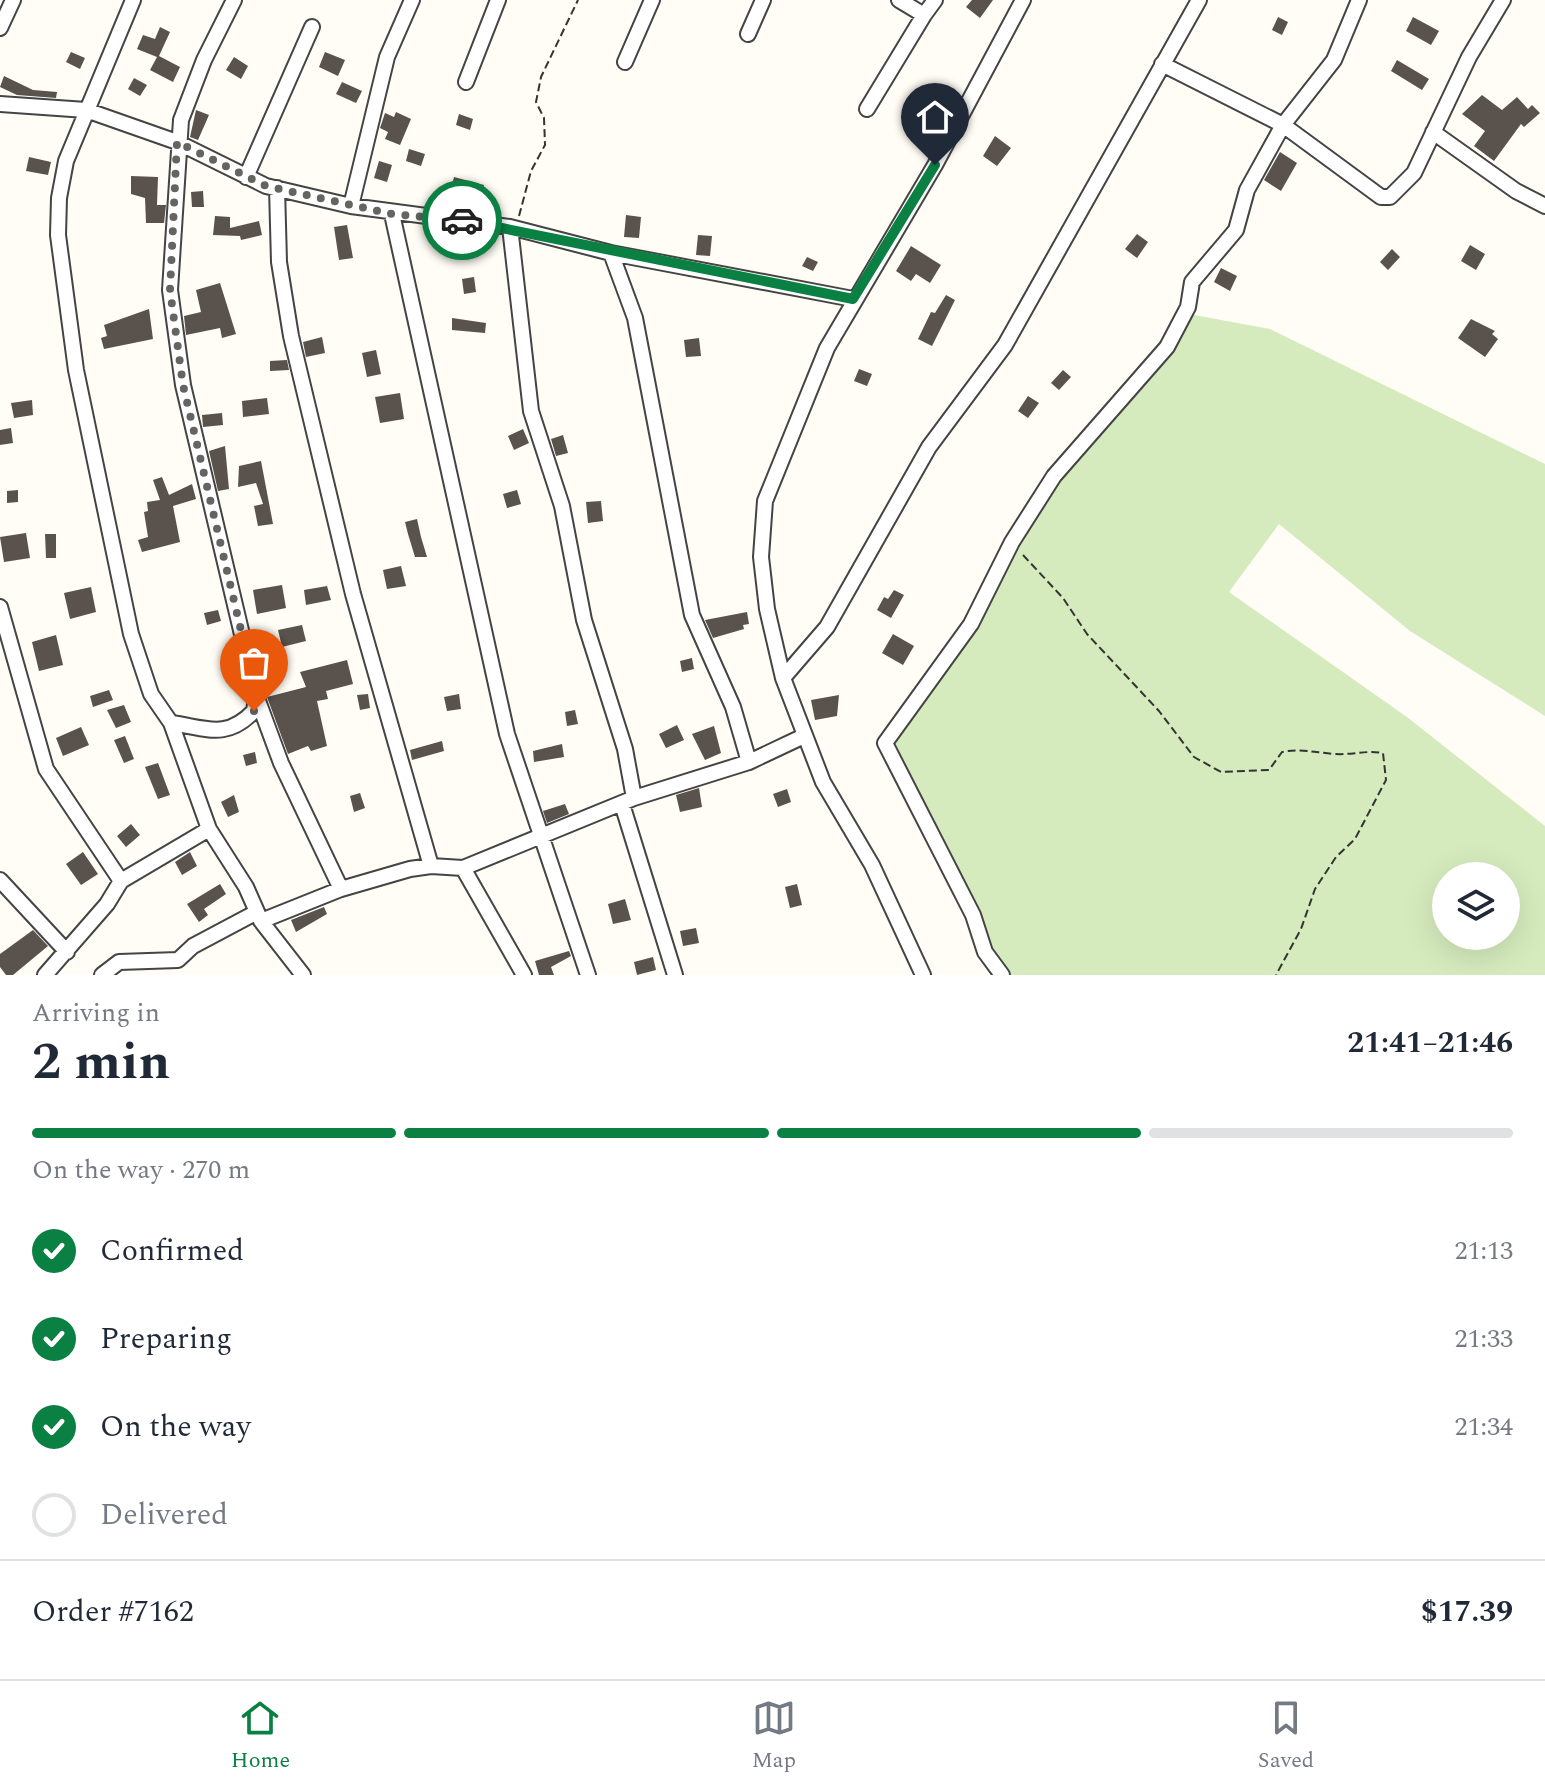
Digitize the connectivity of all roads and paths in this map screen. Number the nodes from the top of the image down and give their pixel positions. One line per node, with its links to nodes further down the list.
1 (13, 0): 17 (street)
2 (133, 0): 24 (street)
3 (234, 0): 27 (street)
4 (412, 0): 30 (street)
5 (498, 0): 21 (street)
6 (578, 0): 33 (path)
7 (652, 0): 19 (street)
8 (763, 0): 18 (street)
9 (899, 0): 15 (street)
10 (935, 0): 15 (street)
11 (1023, 0): 35 (street)
12 (1199, 0): 20 (street)
13 (1359, 0): 25 (street)
14 (1503, 0): 26 (street)
15 (924, 15): 23 (street)
16 (312, 27): 28 (street)
17 (0, 28)
18 (748, 34)
19 (625, 62)
20 (1162, 64): 25 (street); 38 (street)
21 (466, 82)
22 (0, 104): 24 (street)
23 (867, 109)
24 (86, 110): 27 (street); 40 (street)
25 (1283, 125): 26 (street); 36 (street)
26 (1433, 132): 31 (street)
27 (177, 142): 28 (street); 39 (street)
28 (246, 177): 29 (street)
29 (277, 188): 30 (street); 46 (street)
30 (351, 206): 32 (street)
31 (1545, 206)
32 (392, 214): 33 (street); 45 (street)
33 (512, 227): 34 (street); 43 (street)
34 (611, 253): 35 (street); 42 (street)
35 (853, 299): 38 (street)
36 (1012, 542): 61 (street); 62 (path)
37 (0, 607): 49 (street)
38 (783, 678): 41 (street)
39 (257, 698): 40 (street); 50 (street)
40 (171, 723): 44 (street)
41 (804, 736): 42 (street); 60 (street)
42 (749, 762): 43 (street)
43 (628, 801): 45 (street); 59 (street)
44 (209, 829): 49 (street); 51 (street)
45 (539, 837): 47 (street); 58 (street)
46 (431, 866): 47 (street); 50 (street)
47 (463, 868): 57 (street)
48 (0, 880): 52 (street)
49 (121, 881): 52 (street)
50 (341, 889): 51 (street)
51 (259, 916): 53 (street); 56 (street)
52 (67, 952): 54 (street)
53 (178, 968): 55 (street)
54 (45, 975)
55 (102, 975)
56 (303, 975)
57 (524, 975)
58 (588, 975)
59 (675, 975)
60 (923, 975)
61 (1002, 975)
62 (1276, 975)

